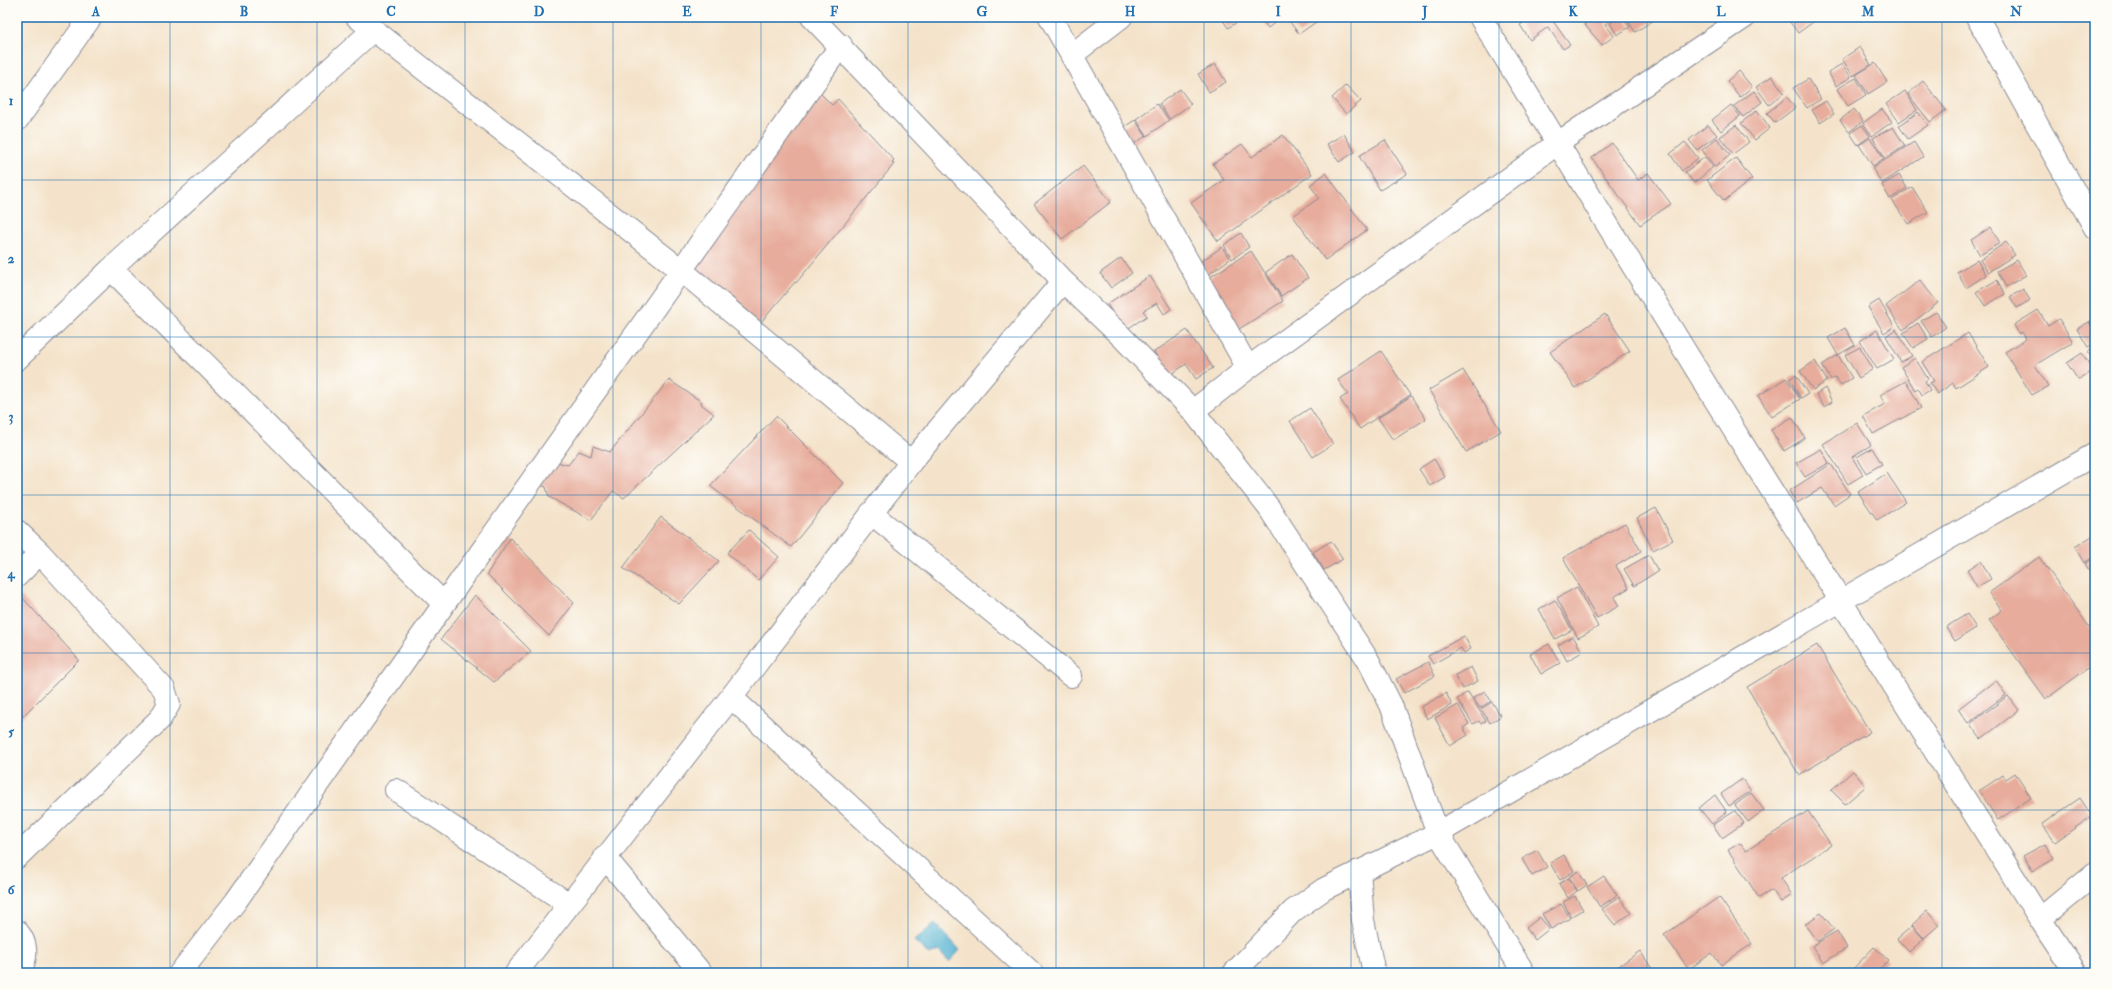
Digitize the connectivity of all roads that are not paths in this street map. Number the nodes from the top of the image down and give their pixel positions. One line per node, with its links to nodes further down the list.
1 (91, 17): 11 (street)
2 (812, 17): 9 (street)
3 (1050, 17): 10 (street)
4 (1121, 17): 10 (street)
5 (1480, 17): 12 (street)
6 (1745, 17): 12 (street)
7 (1977, 17): 13 (street)
8 (365, 24): 14 (street); 15 (street)
9 (841, 45): 15 (street); 16 (street)
10 (1073, 54): 18 (street)
11 (17, 120)
12 (1558, 143): 18 (street); 26 (street)
13 (2095, 228)
14 (111, 269): 17 (street); 27 (street)
15 (681, 270): 21 (street); 27 (street)
16 (1063, 281): 19 (street); 21 (street)
17 (17, 359)
18 (1248, 368): 19 (street)
19 (1193, 411): 31 (street)
20 (2095, 454): 26 (street)
21 (911, 462): 22 (street)
22 (871, 513): 28 (street); 29 (street)
23 (17, 532): 24 (street)
24 (40, 554): 25 (street); 32 (street)
25 (17, 576)
26 (1842, 600): 31 (street); 37 (street)
27 (444, 604): 40 (street)
28 (1071, 676)
29 (731, 697): 33 (street); 43 (street)
30 (396, 790): 36 (street)
31 (1438, 833): 34 (street); 46 (street)
32 (17, 857)
33 (605, 857): 36 (street); 42 (street)
34 (1359, 871): 44 (street); 45 (street)
35 (2095, 874): 37 (street)
36 (569, 904): 41 (street)
37 (2040, 919): 47 (street)
38 (17, 931): 39 (street)
39 (18, 973)
40 (180, 973)
41 (516, 973)
42 (701, 973)
43 (1032, 973)
44 (1234, 973)
45 (1374, 973)
46 (1524, 973)
47 (2076, 973)

